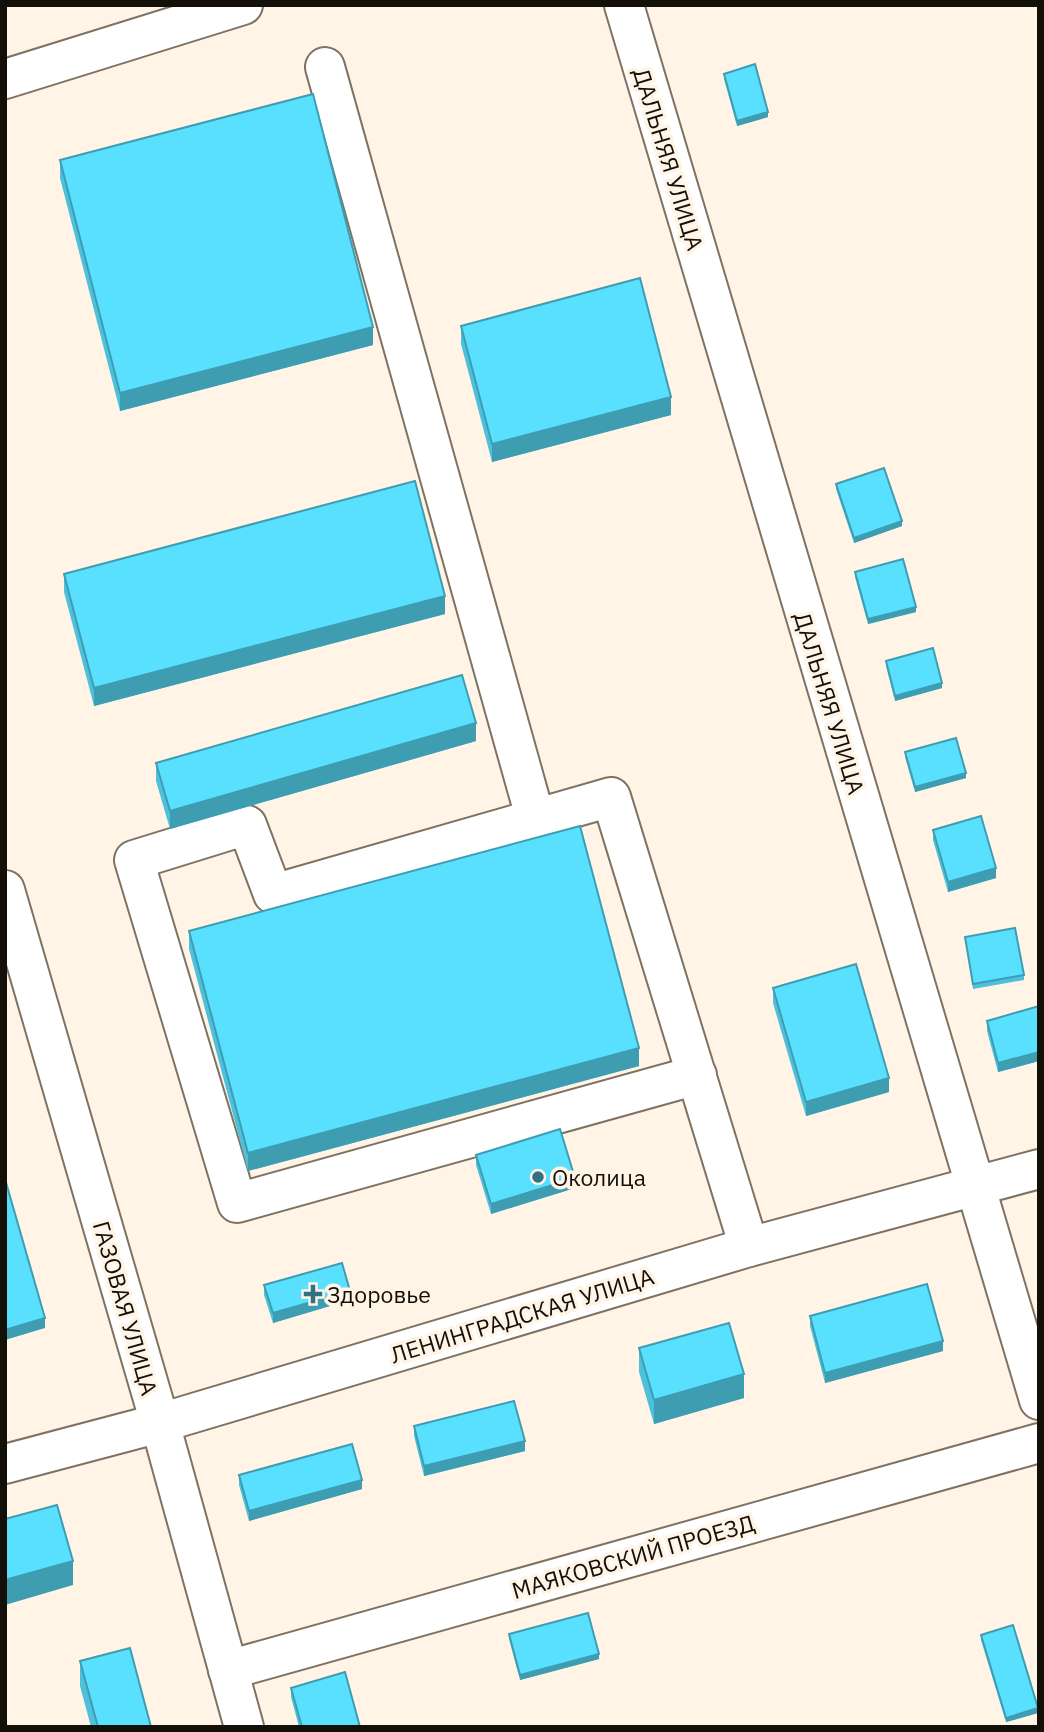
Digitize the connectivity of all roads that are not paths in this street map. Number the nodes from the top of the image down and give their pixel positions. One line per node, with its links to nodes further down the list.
1 (243, 5): 4 (street)
2 (624, 5): 9 (street, ДАЛЬНЯЯ УЛИЦА)
3 (325, 67): 5 (street)
4 (5, 79)
5 (535, 817): 7 (street); 7 (street)
6 (5, 890): 12 (street, ГАЗОВАЯ УЛИЦА)
7 (697, 1075): 10 (street)
8 (1039, 1169): 9 (street, ЛЕНИНГРАДСКАЯ УЛИЦА)
9 (974, 1187): 10 (street, ЛЕНИНГРАДСКАЯ УЛИЦА); 11 (street, ДАЛЬНЯЯ УЛИЦА)
10 (749, 1247): 12 (street, ЛЕНИНГРАДСКАЯ УЛИЦА)
11 (1039, 1400)
12 (160, 1423): 14 (street, ЛЕНИНГРАДСКАЯ УЛИЦА); 15 (street, ГАЗОВАЯ УЛИЦА)
13 (1039, 1443): 15 (street, МАЯКОВСКИЙ ПРОЕЗД)
14 (5, 1464)
15 (228, 1670): 16 (street, ГАЗОВАЯ УЛИЦА)
16 (244, 1727)

